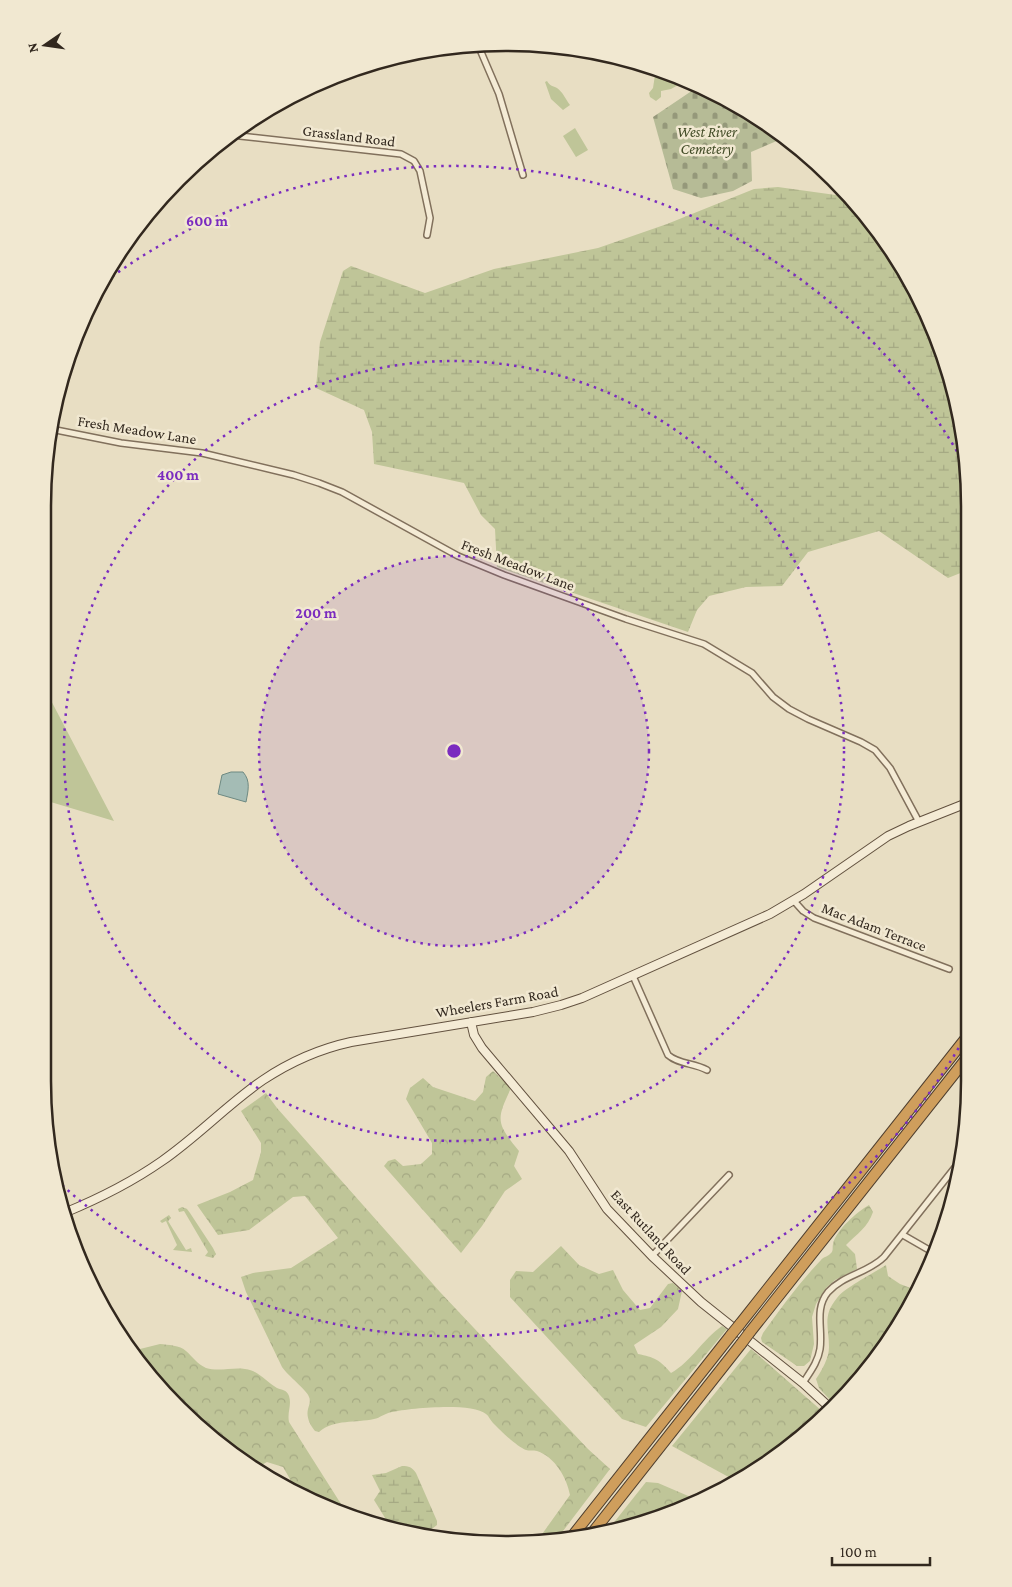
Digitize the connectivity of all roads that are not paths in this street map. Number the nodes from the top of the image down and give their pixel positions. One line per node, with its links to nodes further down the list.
1 (481, 52): 3 (street)
2 (241, 136): 4 (street, Grassland Road)
3 (523, 175)
4 (427, 235)
5 (58, 430): 7 (street, Fresh Meadow Lane)
6 (961, 805): 7 (main road, Wheelers Farm Road)
7 (919, 822): 8 (main road, Wheelers Farm Road)
8 (794, 901): 9 (street, Mac Adam Terrace); 10 (main road, Wheelers Farm Road)
9 (949, 969)
10 (633, 976): 11 (main road, Wheelers Farm Road); 14 (street)
11 (471, 1022): 17 (main road, Wheelers Farm Road); 20 (main road, East Rutland Road)
12 (961, 1044): 24 (highway, bridge)
13 (961, 1064): 23 (highway, bridge)
14 (707, 1070)
15 (952, 1172): 18 (street)
16 (729, 1176): 20 (street)
17 (70, 1210)
18 (903, 1235): 19 (street); 21 (street)
19 (928, 1249)
20 (652, 1256): 21 (main road, East Rutland Road)
21 (803, 1383): 22 (main road, East Rutland Road)
22 (826, 1404)
23 (596, 1527)
24 (577, 1530)

